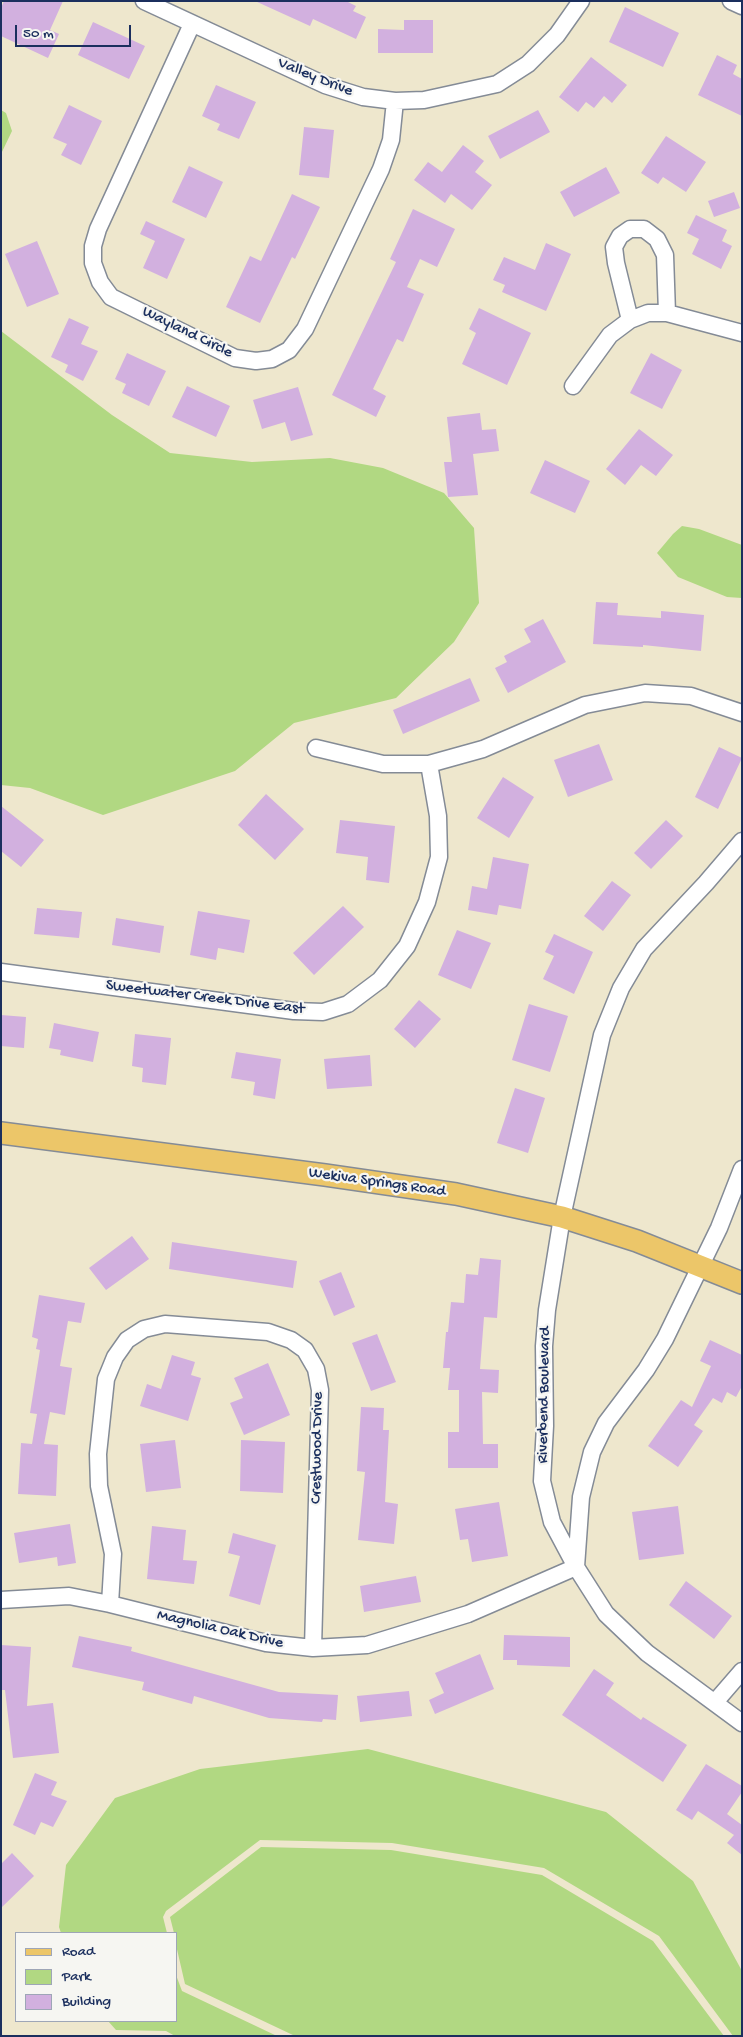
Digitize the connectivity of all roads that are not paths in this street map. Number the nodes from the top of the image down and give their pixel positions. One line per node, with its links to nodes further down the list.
1 (144, 1): 5 (street, Valley Drive)
2 (581, 1): 6 (street, Valley Drive)
3 (731, 1): 4 (street)
4 (742, 6)
5 (192, 24): 6 (street, Valley Drive); 6 (street, Wayland Circle)
6 (395, 101)
7 (667, 313): 8 (street); 8 (street); 9 (street)
8 (630, 320): 10 (street)
9 (742, 333)
10 (573, 386)
11 (742, 713): 13 (street)
12 (316, 748): 13 (street)
13 (428, 764): 15 (street, Sweetwater Creek Drive East)
14 (742, 841): 18 (street, Riverbend Boulevard)
15 (1, 972)
16 (1, 1133): 18 (main road, Wekiva Springs Road)
17 (742, 1169): 19 (street)
18 (562, 1217): 19 (main road, Wekiva Springs Road); 21 (street, Riverbend Boulevard)
19 (700, 1265): 20 (main road, Wekiva Springs Road); 21 (street)
20 (742, 1283)
21 (576, 1568): 24 (street, Magnolia Oak Drive); 26 (street, Riverbend Boulevard)
22 (1, 1600): 23 (street, Magnolia Oak Drive)
23 (110, 1604): 24 (street, Magnolia Oak Drive); 24 (street, Crestwood Drive)
24 (313, 1648)
25 (742, 1671): 26 (street)
26 (716, 1701): 27 (street, Riverbend Boulevard)
27 (742, 1722)

